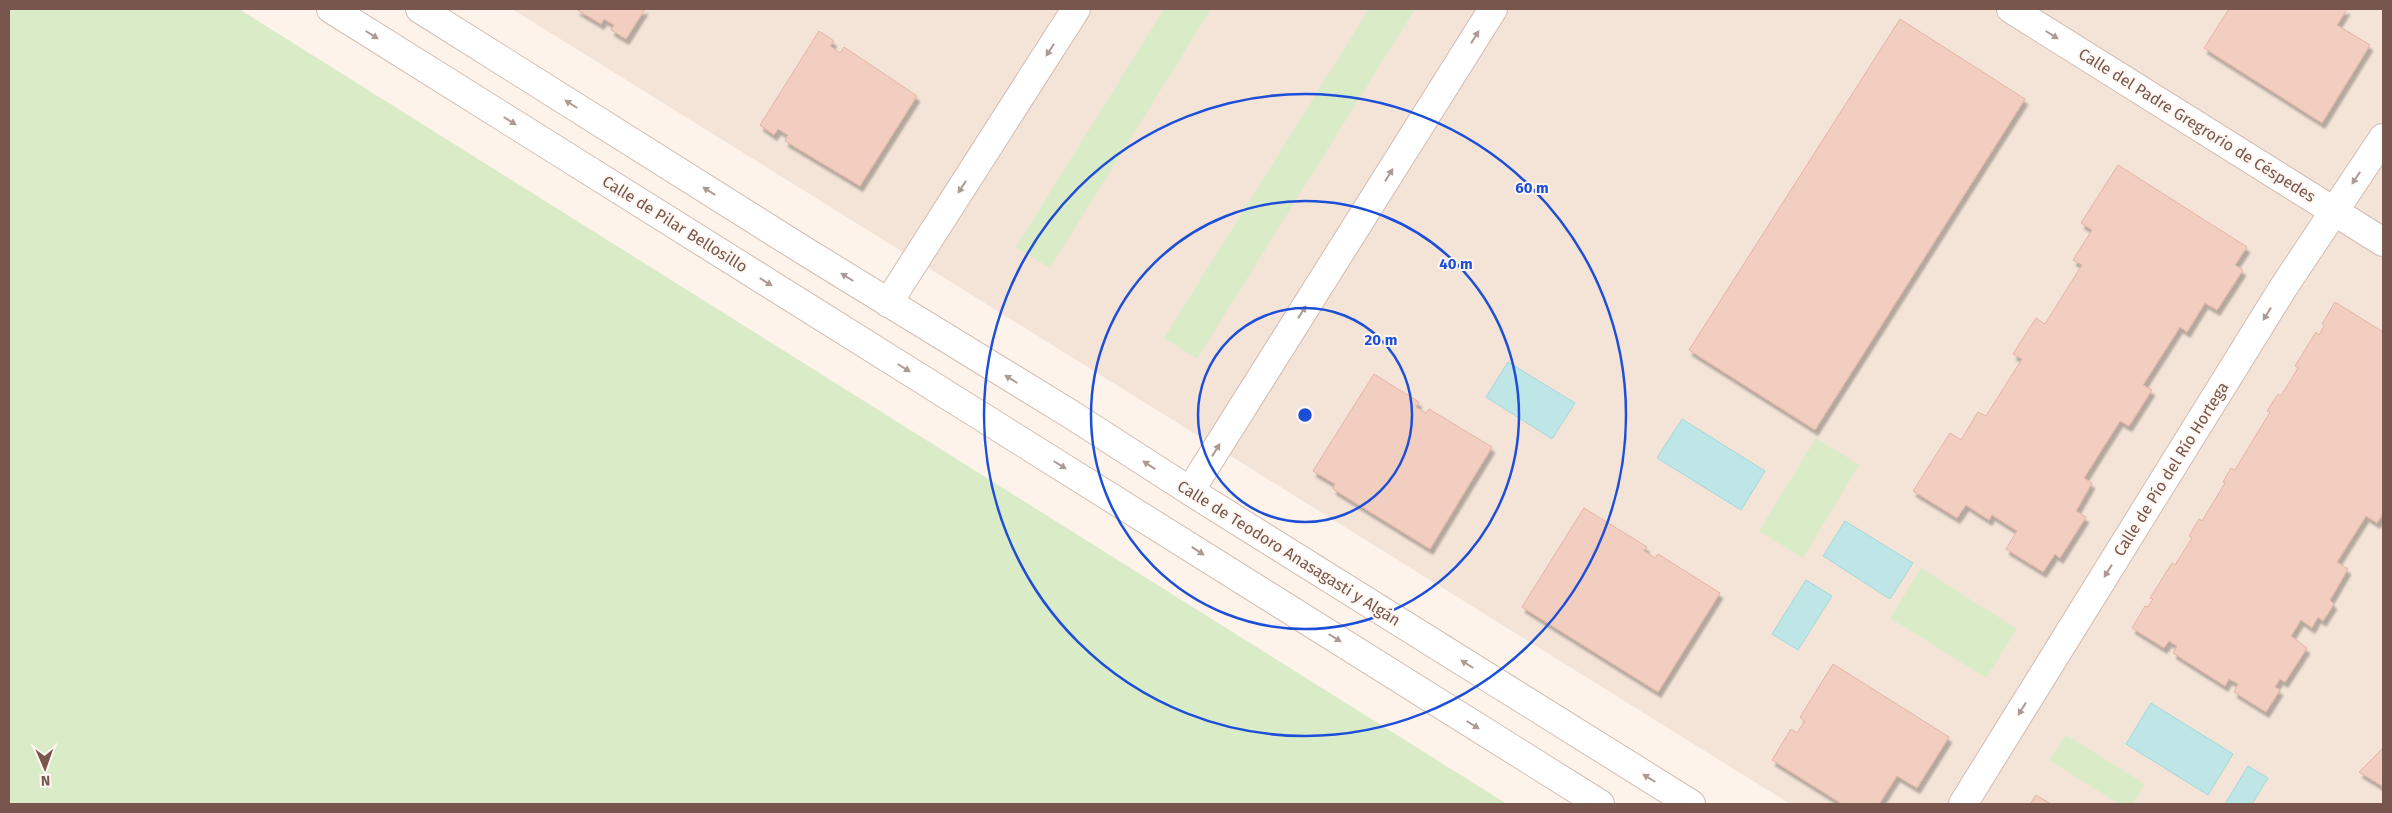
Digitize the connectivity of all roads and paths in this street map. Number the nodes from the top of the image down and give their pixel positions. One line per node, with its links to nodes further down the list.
1 (331, 9): 11 (street, Calle de Pilar Bellosillo, one-way to 11)
2 (420, 9): 9 (street, one-way to 2)
3 (1076, 9): 9 (street, one-way to 9)
4 (1493, 9): 10 (street, one-way to 4)
5 (2011, 9): 7 (street, Calle del Padre Gregrorio de Céspedes, one-way to 7)
6 (2383, 138): 7 (street, Calle de Pío del Río Hortega, one-way to 7)
7 (2335, 210): 8 (street, Calle del Padre Gregrorio de Céspedes); 13 (street, Calle de Pío del Río Hortega, one-way to 13)
8 (2383, 242)
9 (888, 303): 10 (street, Calle de Teodoro Anasagasti y Algán, one-way to 9)
10 (1190, 491): 12 (street, Calle de Teodoro Anasagasti y Algán, one-way to 10)
11 (1600, 804)
12 (1690, 804)
13 (1963, 804)

